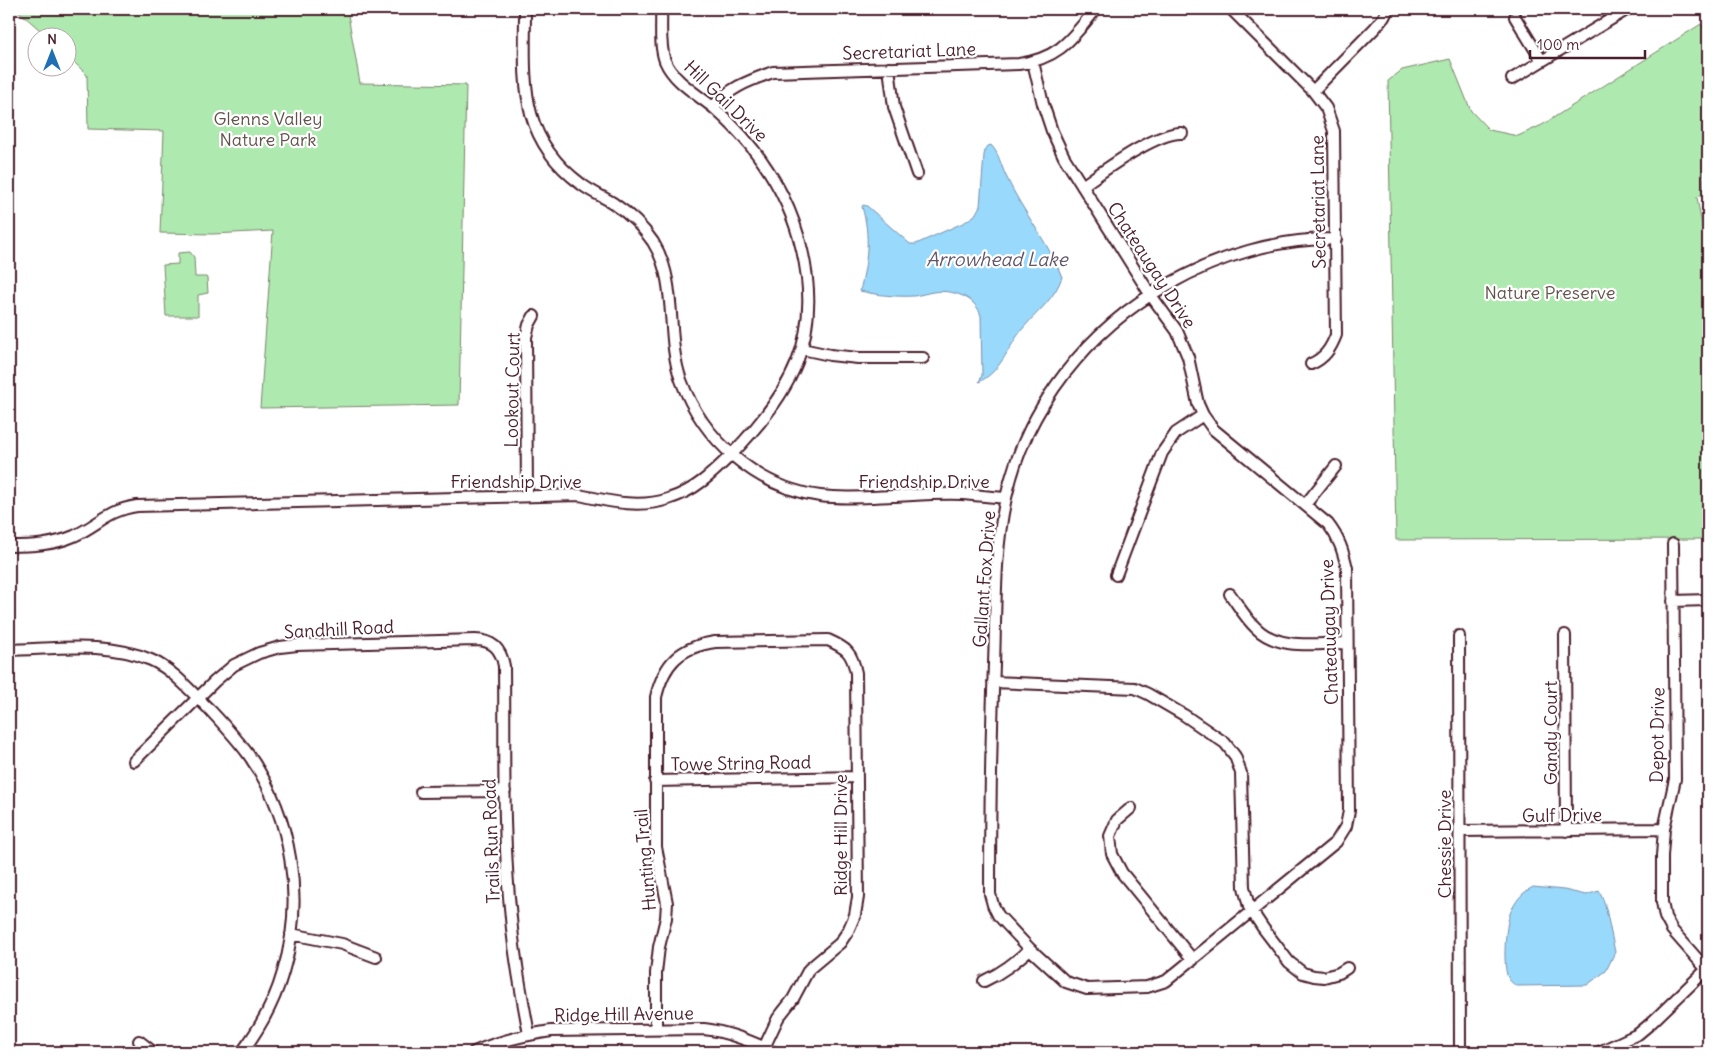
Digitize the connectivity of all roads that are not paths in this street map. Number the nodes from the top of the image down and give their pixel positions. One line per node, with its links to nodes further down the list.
1 (525, 9): 24 (street)
2 (661, 9): 13 (street, Hill Gail Drive)
3 (1096, 9): 9 (street, Secretariat Lane)
4 (1231, 9): 12 (street, Secretariat Lane)
5 (1388, 9): 12 (street)
6 (1628, 9): 8 (street)
7 (1515, 17): 8 (street)
8 (1542, 61): 11 (street)
9 (1033, 62): 10 (street, Secretariat Lane); 16 (street, Chateaugay Drive)
10 (889, 68): 13 (street, Secretariat Lane); 15 (street)
11 (1512, 79)
12 (1313, 91): 17 (street, Secretariat Lane)
13 (712, 107): 20 (street, Hill Gail Drive)
14 (1182, 133): 16 (street)
15 (918, 174)
16 (1082, 186): 18 (street, Chateaugay Drive)
17 (1336, 239): 18 (street, Gallant Fox Drive); 22 (street, Secretariat Lane)
18 (1150, 294): 23 (street, Chateaugay Drive); 27 (street, Gallant Fox Drive)
19 (534, 316): 26 (street, Lookout Court)
20 (802, 349): 21 (street); 24 (street, Hill Gail Drive)
21 (923, 358)
22 (1311, 364)
23 (1203, 415): 28 (street, Chateaugay Drive); 31 (street)
24 (731, 454): 26 (street, Friendship Drive); 27 (street, Friendship Drive)
25 (1336, 466): 28 (street)
26 (527, 495): 30 (street, Friendship Drive)
27 (1006, 498): 41 (street, Gallant Fox Drive)
28 (1305, 505): 37 (street, Chateaugay Drive)
29 (1673, 544): 34 (street, Depot Drive)
30 (9, 546)
31 (1116, 575)
32 (1230, 594): 37 (street)
33 (1708, 600): 34 (street)
34 (1674, 601): 49 (street, Depot Drive)
35 (1565, 635): 51 (street, Gandy Court)
36 (1459, 636): 50 (street, Chessie Drive)
37 (1347, 643): 52 (street, Chateaugay Drive)
38 (496, 647): 42 (street, Sandhill Road); 46 (street, Trails Run Road)
39 (9, 650): 42 (street)
40 (672, 661): 44 (street, Ridge Hill Drive); 45 (street, Hunting Trail)
41 (994, 682): 52 (street); 54 (street, Gallant Fox Drive)
42 (198, 698): 43 (street, Sandhill Road); 53 (street)
43 (134, 761)
44 (857, 777): 45 (street, Towe String Road); 63 (street, Ridge Hill Drive)
45 (656, 782): 60 (street, Hunting Trail)
46 (505, 791): 47 (street); 61 (street, Trails Run Road)
47 (421, 792)
48 (1131, 808): 56 (street)
49 (1664, 829): 51 (street, Gulf Drive); 58 (street, Depot Drive)
50 (1460, 831): 51 (street, Gulf Drive); 67 (street, Chessie Drive)
51 (1566, 831)
52 (1251, 912): 56 (street, Chateaugay Drive); 57 (street)
53 (291, 934): 55 (street); 65 (street)
54 (1030, 950): 56 (street, Chateaugay Drive); 59 (street)
55 (376, 957)
56 (1193, 960)
57 (1347, 968)
58 (1708, 970): 68 (street)
59 (984, 981)
60 (656, 1029): 61 (street, Ridge Hill Avenue); 63 (street, Ridge Hill Avenue)
61 (529, 1034): 66 (street, Ridge Hill Avenue)
62 (138, 1041): 64 (street)
63 (767, 1051)
64 (153, 1052)
65 (242, 1052)
66 (474, 1052)
67 (1460, 1052)
68 (1599, 1052)

